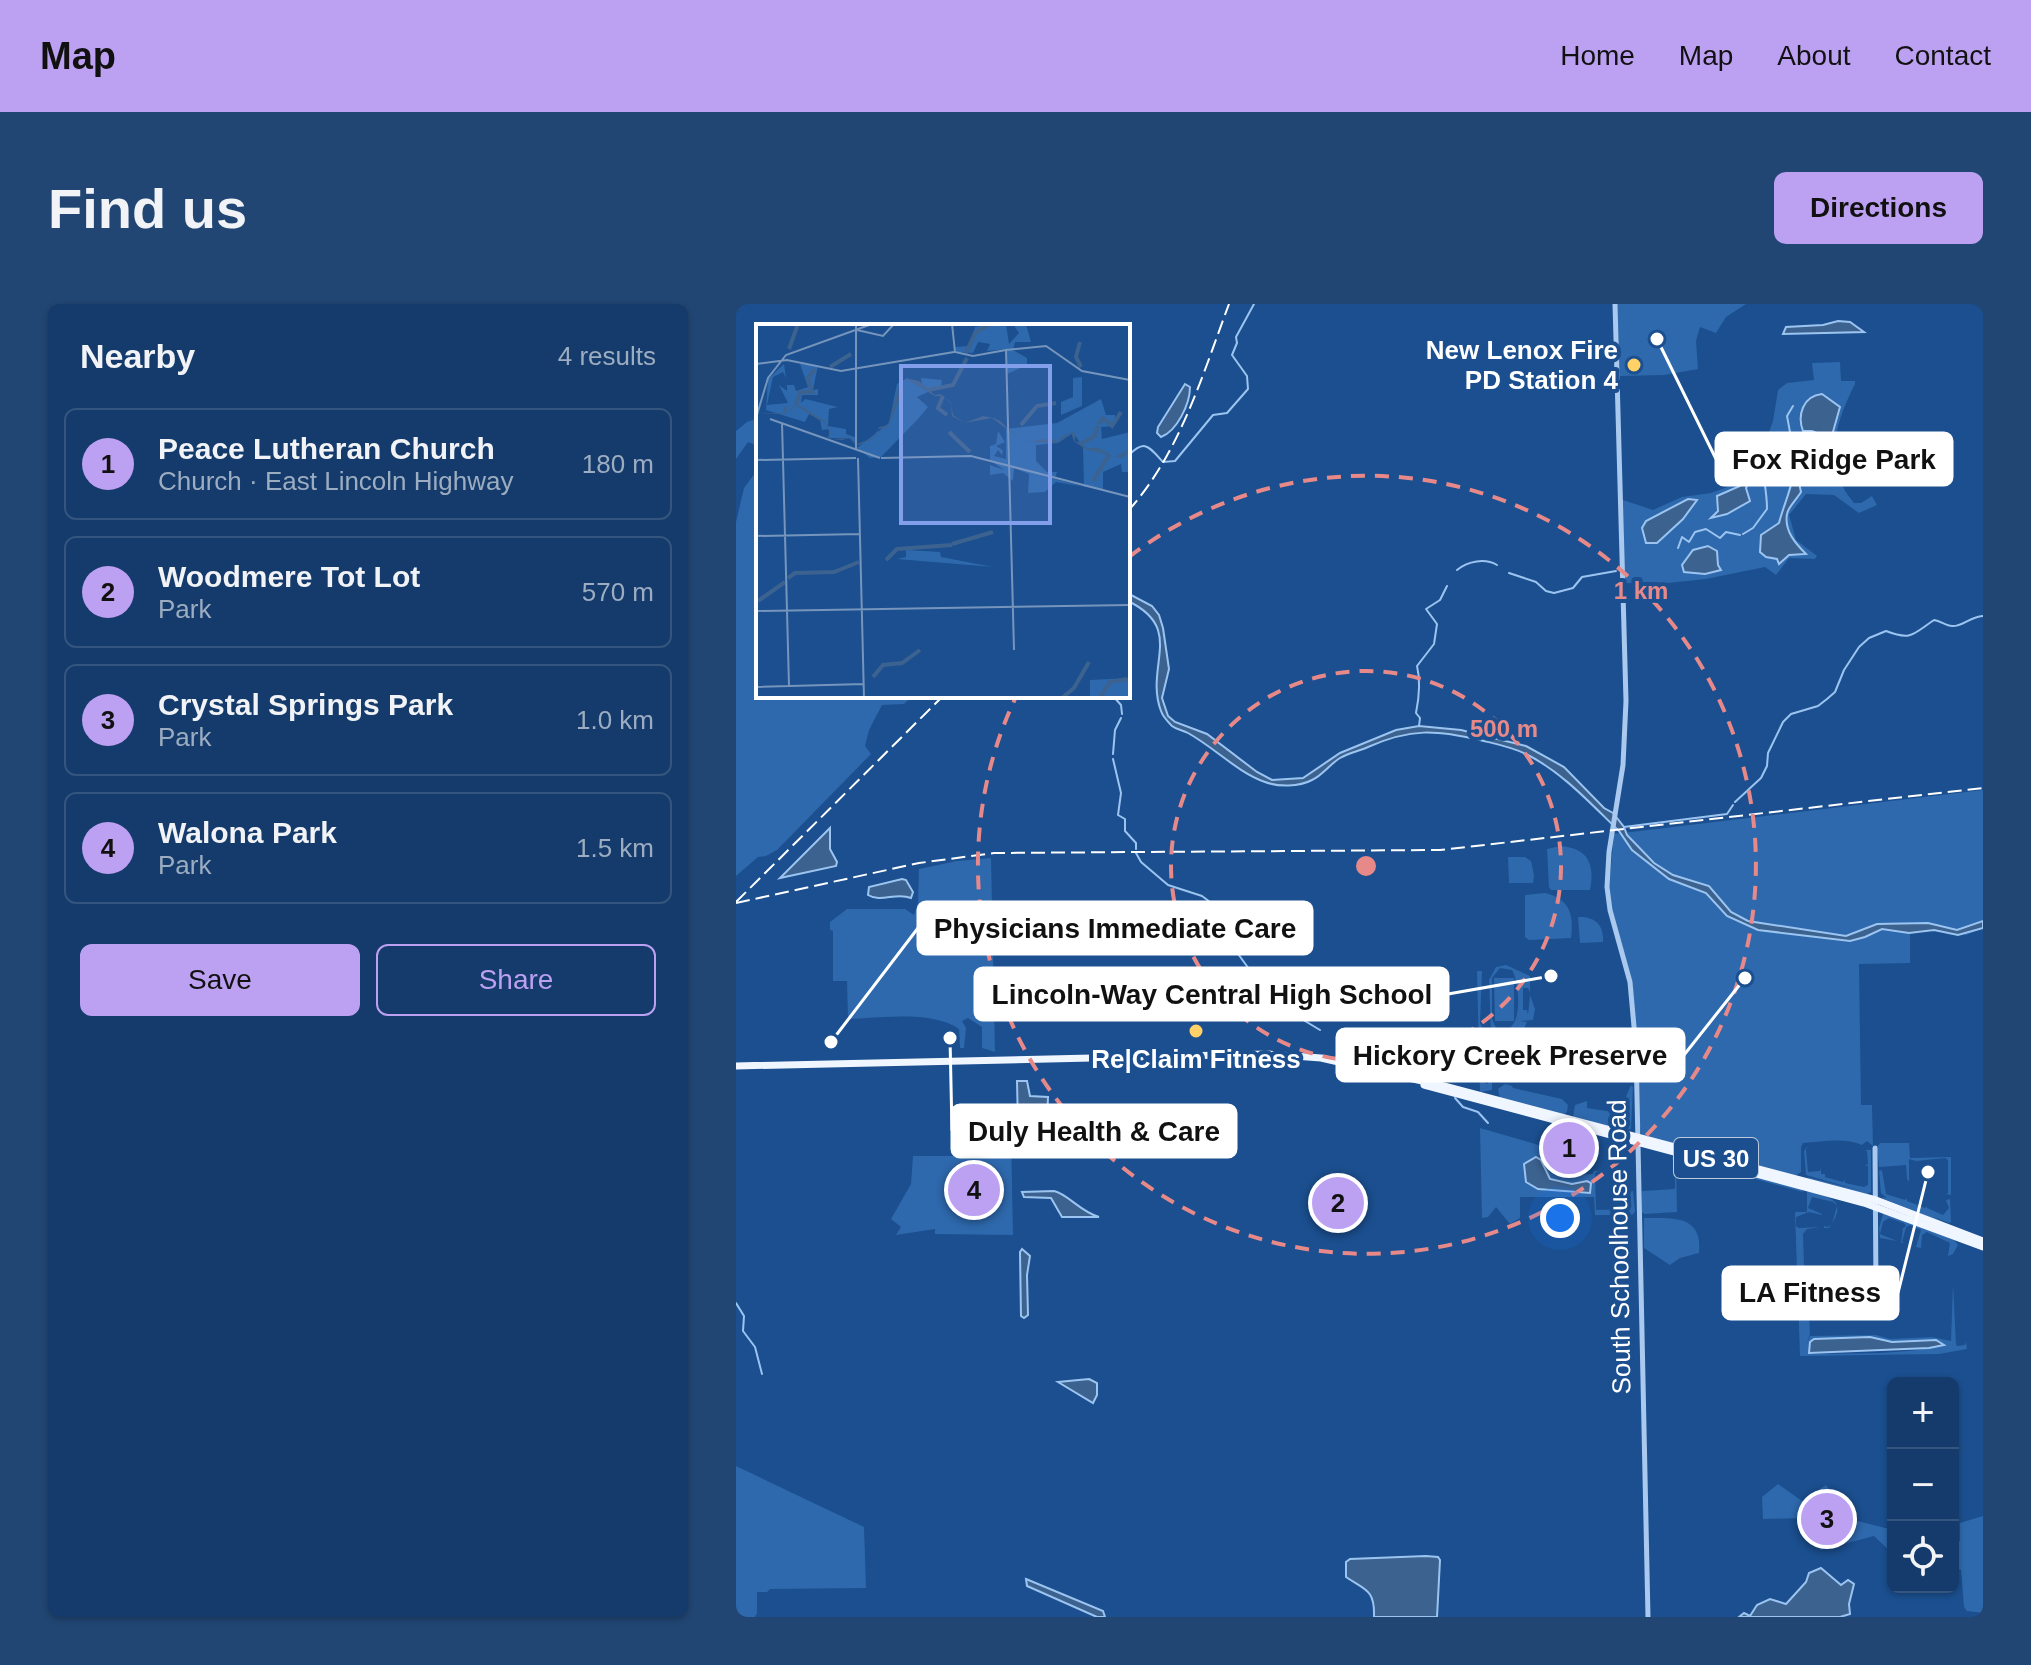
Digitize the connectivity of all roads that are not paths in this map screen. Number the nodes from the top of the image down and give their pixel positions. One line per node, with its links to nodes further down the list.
1 (1615, 304): 3 (street, South Schoolhouse Road)
2 (736, 1066): 3 (main road, US 30)
3 (1637, 1140): 5 (main road, US 30); 8 (street, South Schoolhouse Road)
4 (1875, 1148): 5 (street)
5 (1876, 1203): 6 (main road, US 30); 7 (street)
6 (1983, 1244)
7 (1876, 1289)
8 (1648, 1617)

